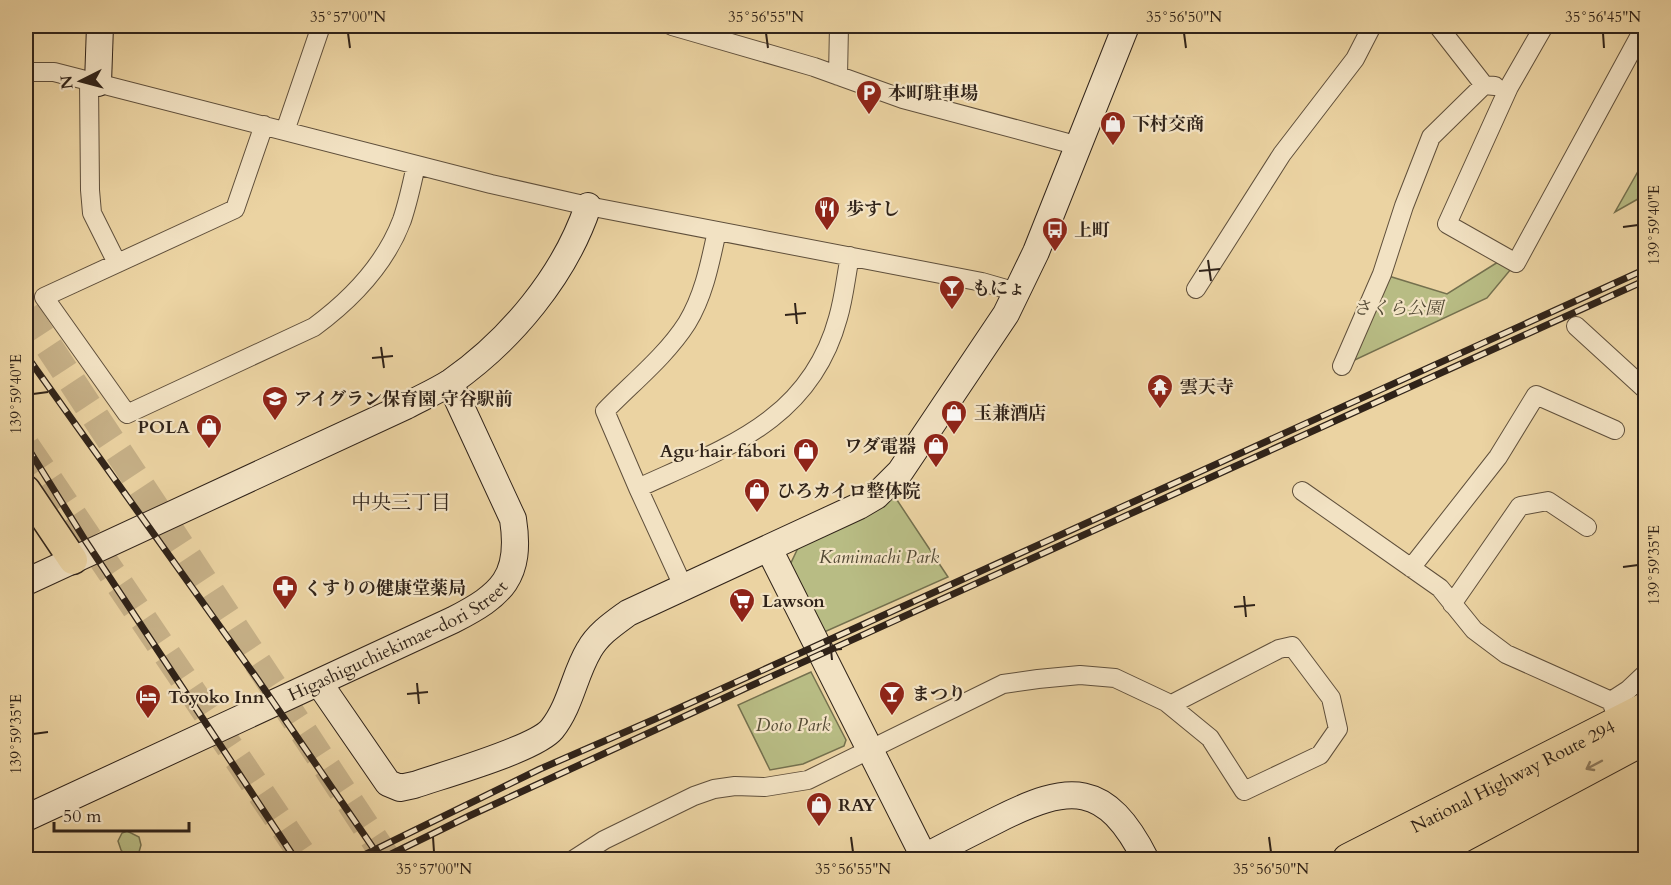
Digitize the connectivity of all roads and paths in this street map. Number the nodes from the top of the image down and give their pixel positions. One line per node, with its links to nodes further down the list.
1 (100, 26): 12 (street)
2 (321, 26): 16 (street)
3 (672, 26): 11 (street)
4 (839, 26): 11 (street)
5 (1126, 26): 17 (street)
6 (1372, 26): 23 (street)
7 (1438, 26): 13 (street)
8 (1544, 26): 14 (street)
9 (1646, 26): 14 (street)
10 (26, 72): 12 (street)
11 (838, 76): 17 (street)
12 (94, 82): 15 (street); 22 (street)
13 (1484, 84): 14 (street); 26 (street)
14 (1509, 87)
15 (264, 125): 16 (street); 22 (street)
16 (285, 130): 18 (street)
17 (1079, 146): 24 (street)
18 (416, 165): 19 (street); 22 (street)
19 (588, 206): 20 (street); 27 (street)
20 (717, 231): 21 (street); 30 (street)
21 (850, 256): 24 (street); 30 (street)
22 (117, 263)
23 (1196, 289)
24 (1017, 292): 34 (street)
25 (1576, 326): 28 (street)
26 (1342, 366)
27 (450, 383): 35 (street); 41 (street, Higashiguchiekimae-dori Street)
28 (1646, 390)
29 (1615, 430): 36 (street)
30 (638, 488): 38 (street)
31 (26, 490): 35 (main road)
32 (1302, 491): 36 (street)
33 (1587, 526): 39 (street)
34 (769, 549): 38 (street); 44 (street)
35 (73, 560): 37 (street)
36 (1411, 568): 39 (street)
37 (26, 582)
38 (683, 586): 41 (street)
39 (1452, 604): 43 (street)
40 (1646, 673): 43 (street)
41 (319, 683): 45 (street, Higashiguchiekimae-dori Street)
42 (1170, 705): 42 (street); 44 (street)
43 (1630, 723): 49 (highway, National Highway Route 294); 50 (highway, National Highway Route 294, one-way to 50)
44 (871, 750): 46 (street); 47 (street)
45 (26, 818)
46 (923, 859): 48 (street)
47 (573, 860)
48 (1146, 860)
49 (1349, 860)
50 (1416, 860)

